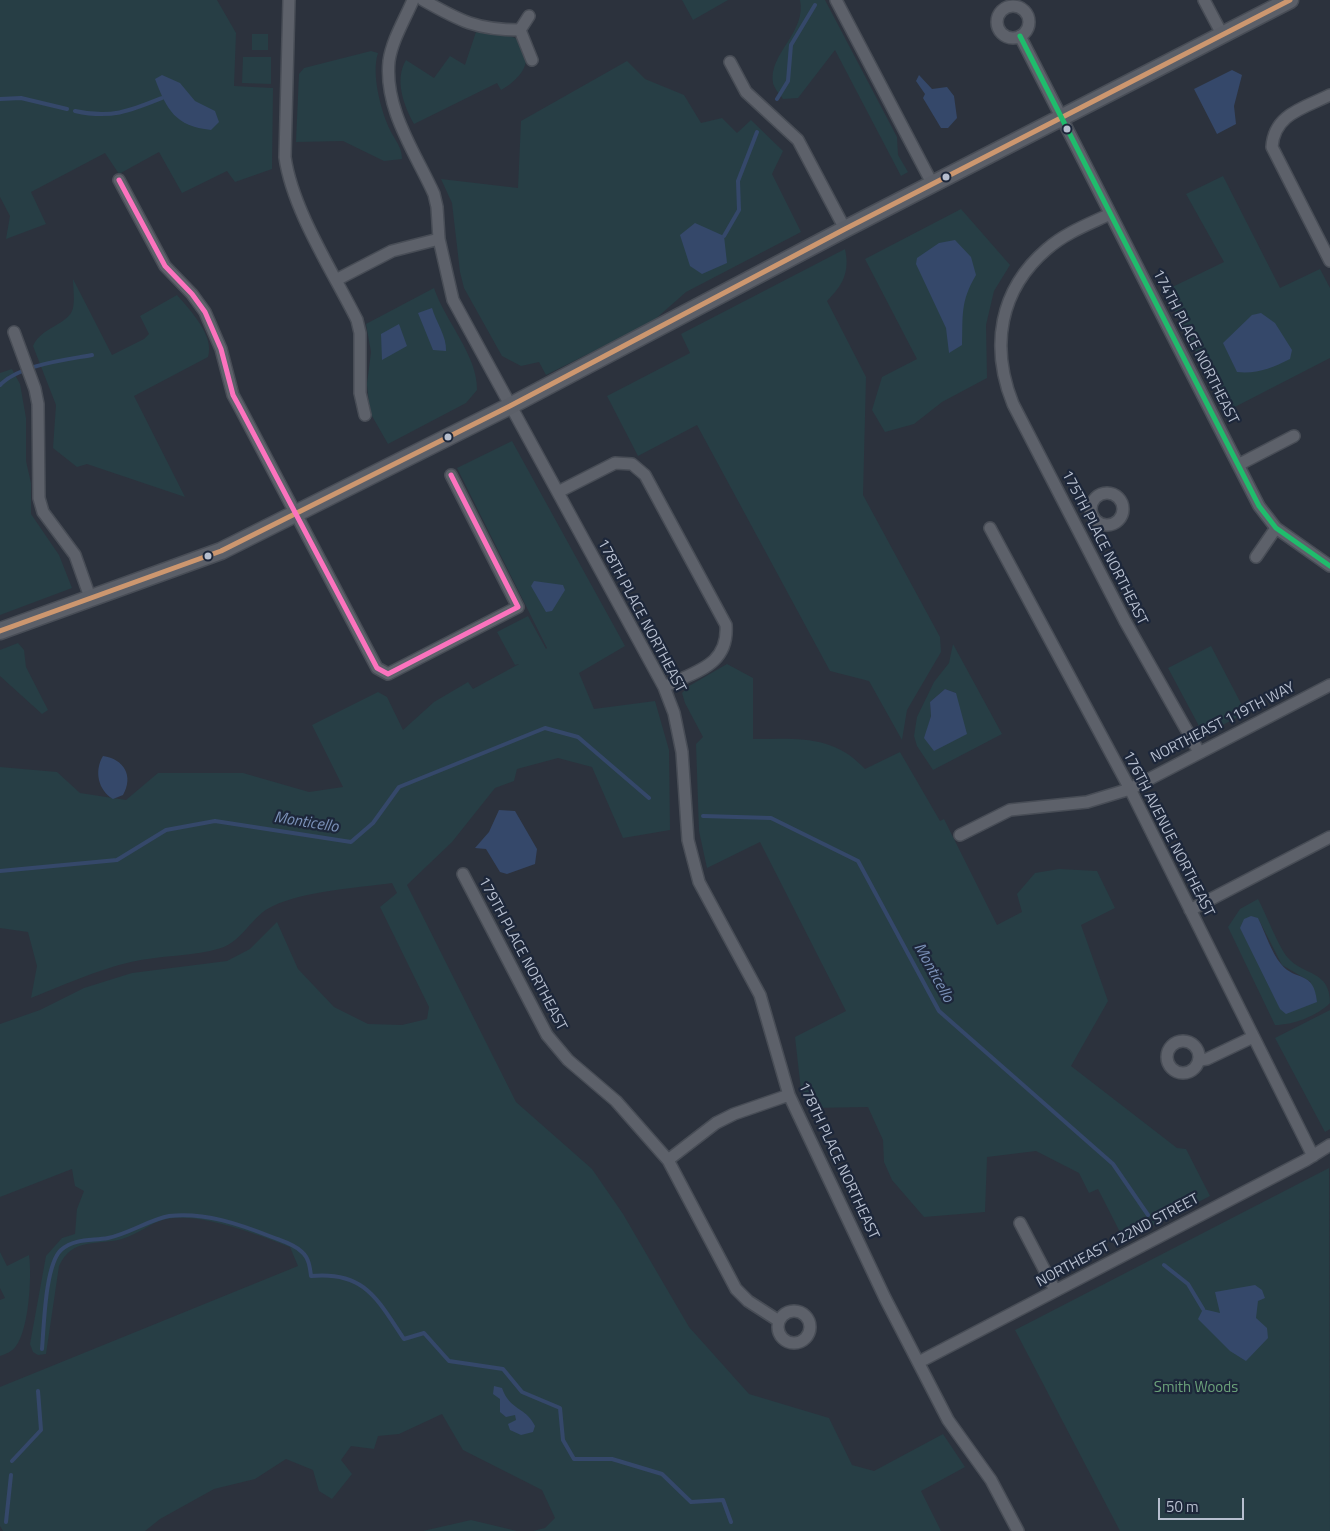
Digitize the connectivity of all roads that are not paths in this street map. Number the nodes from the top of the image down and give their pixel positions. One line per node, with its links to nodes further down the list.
1 (289, 0): 22 (street)
2 (413, 0): 19 (street, 178TH PLACE NORTHEAST)
3 (423, 0): 8 (street)
4 (836, 0): 16 (street)
5 (1204, 0): 10 (street)
6 (1290, 0): 10 (street)
7 (529, 16): 8 (street)
8 (520, 30): 11 (street)
9 (1020, 36): 14 (street, 174TH PLACE NORTHEAST)
10 (1223, 36): 14 (street)
11 (532, 60)
12 (730, 62): 18 (street)
13 (1330, 95): 20 (street)
14 (1062, 118): 16 (street); 17 (street, 174TH PLACE NORTHEAST)
15 (118, 180): 30 (street)
16 (933, 184): 18 (street)
17 (1110, 214): 27 (street, 174TH PLACE NORTHEAST); 32 (street, 175TH PLACE NORTHEAST)
18 (846, 229): 24 (street)
19 (439, 239): 22 (street); 24 (street, 178TH PLACE NORTHEAST)
20 (1326, 240): 21 (street)
21 (1330, 261)
22 (336, 280): 25 (street)
23 (14, 332): 37 (street)
24 (510, 406): 29 (street, 178TH PLACE NORTHEAST); 30 (street)
25 (365, 415)
26 (1294, 436): 27 (street)
27 (1238, 465): 34 (street, 174TH PLACE NORTHEAST)
28 (451, 475): 30 (street)
29 (558, 492): 40 (street, 178TH PLACE NORTHEAST); 40 (street)
30 (296, 513): 37 (street)
31 (1091, 515): 32 (street)
32 (1074, 523): 41 (street, 175TH PLACE NORTHEAST)
33 (990, 528): 42 (street, 176TH AVENUE NORTHEAST)
34 (1276, 528): 35 (street); 36 (street, 174TH PLACE NORTHEAST)
35 (1256, 557)
36 (1330, 566)
37 (91, 600): 38 (street)
38 (0, 632)
39 (1330, 685): 41 (street, NORTHEAST 119TH WAY)
40 (664, 688): 49 (street, 178TH PLACE NORTHEAST)
41 (1199, 752): 42 (street, NORTHEAST 119TH WAY)
42 (1130, 789): 43 (street, NORTHEAST 119TH WAY); 46 (street, 176TH AVENUE NORTHEAST)
43 (960, 835)
44 (1330, 837): 46 (street)
45 (463, 874): 52 (street, 179TH PLACE NORTHEAST)
46 (1190, 910): 47 (street, 176TH AVENUE NORTHEAST)
47 (1253, 1037): 48 (street); 51 (street, 176TH AVENUE NORTHEAST)
48 (1200, 1060)
49 (789, 1094): 52 (street); 56 (street, 178TH PLACE NORTHEAST)
50 (1330, 1145): 51 (street, NORTHEAST 122ND STREET)
51 (1313, 1156): 54 (street, NORTHEAST 122ND STREET)
52 (668, 1160): 55 (street, 179TH PLACE NORTHEAST)
53 (1020, 1223): 54 (street)
54 (1055, 1290): 56 (street, NORTHEAST 122ND STREET)
55 (779, 1321)
56 (919, 1362): 57 (street, 178TH PLACE NORTHEAST)
57 (1018, 1531)

